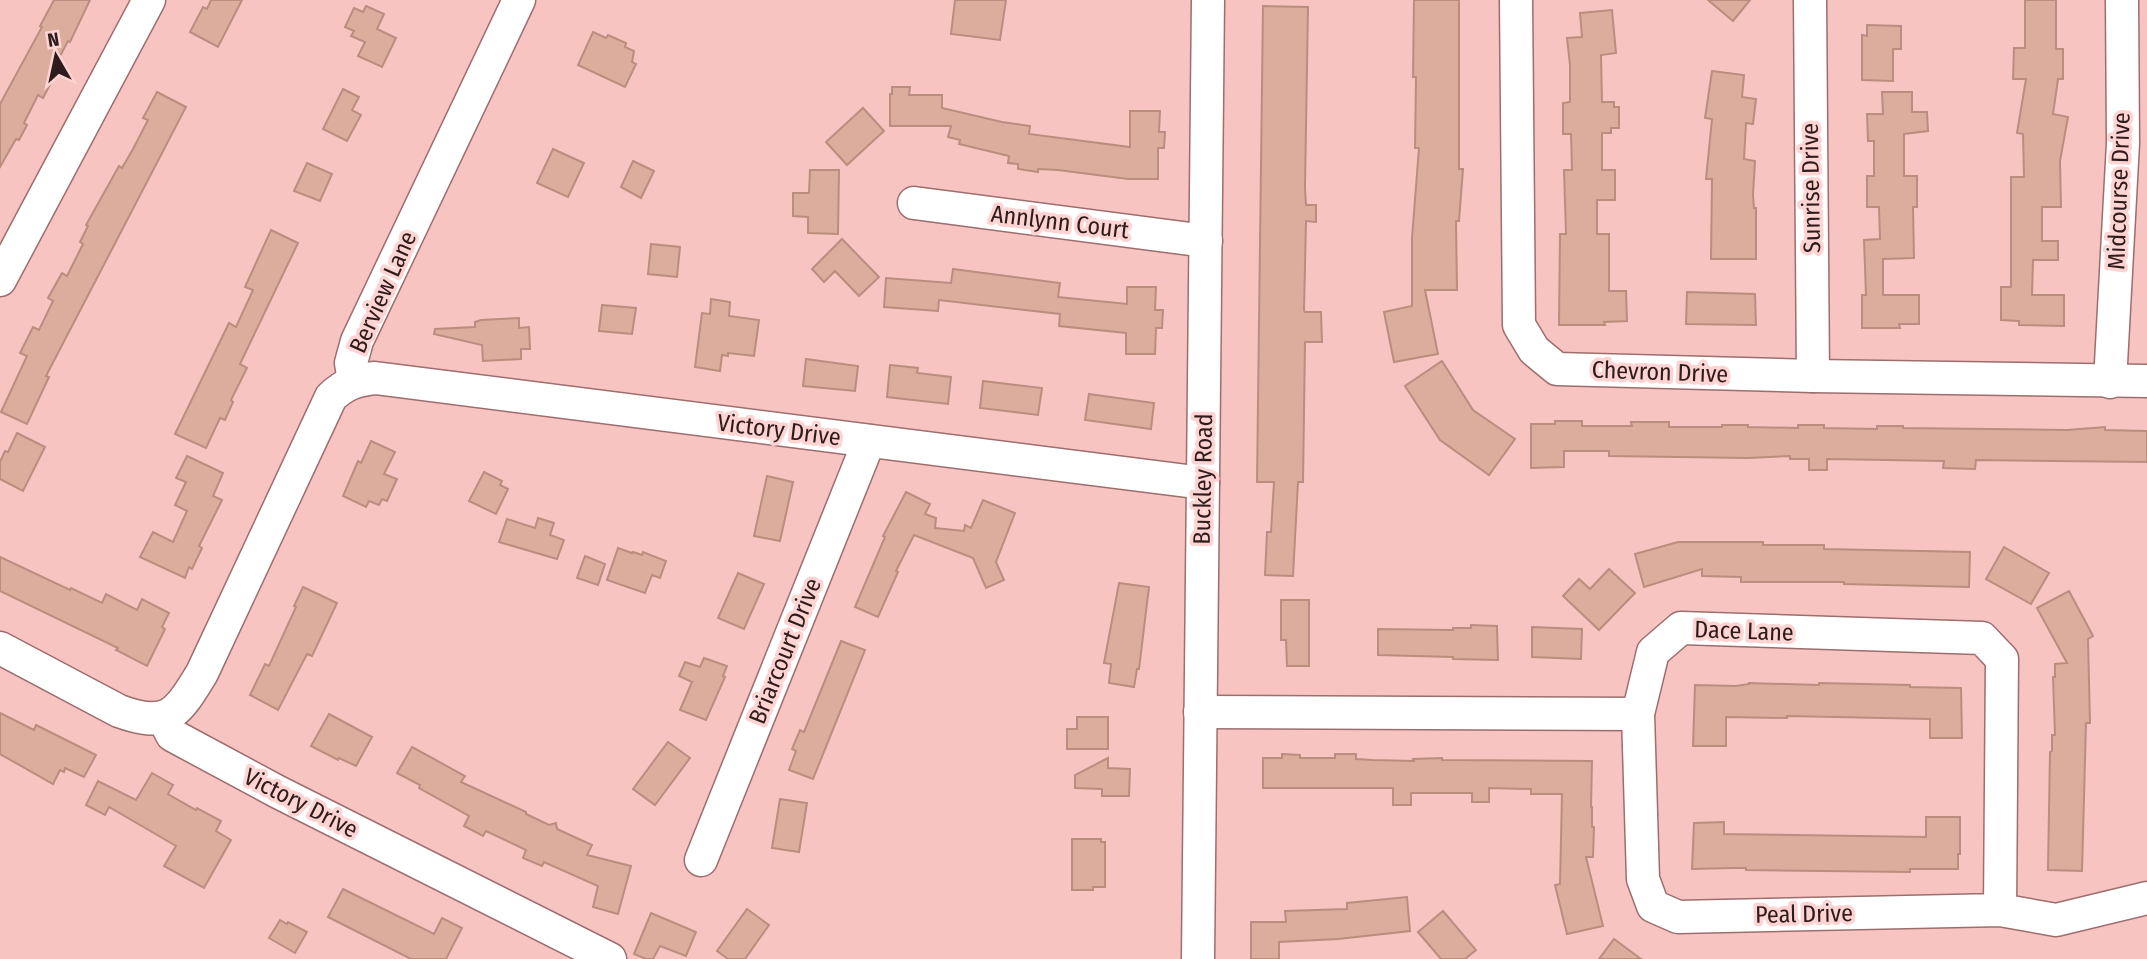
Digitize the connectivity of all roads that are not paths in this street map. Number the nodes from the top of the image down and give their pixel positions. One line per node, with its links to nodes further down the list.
1 (149, 0): 10 (street)
2 (519, 0): 12 (street, Berview Lane)
3 (1209, 0): 9 (street, Buckley Road)
4 (1516, 0): 11 (street, Chevron Drive)
5 (1810, 0): 11 (street, Sunrise Drive)
6 (2122, 0): 7 (street, Midcourse Drive)
7 (2135, 142): 14 (street, Midcourse Drive)
8 (914, 203): 9 (street, Annlynn Court)
9 (1206, 240): 16 (street, Buckley Road)
10 (0, 280)
11 (1813, 376): 14 (street, Chevron Drive)
12 (354, 381): 15 (street, Victory Drive); 20 (street, Berview Lane)
13 (2147, 381): 14 (street, Chevron Drive)
14 (2109, 382)
15 (869, 442): 16 (street, Victory Drive); 21 (street, Briarcourt Drive)
16 (1203, 482): 18 (street, Buckley Road)
17 (0, 648): 20 (street)
18 (1200, 712): 19 (street); 25 (street, Buckley Road)
19 (1637, 715): 23 (street, Peal Drive); 23 (street, Dace Lane)
20 (163, 718): 24 (street, Victory Drive)
21 (701, 860)
22 (2147, 898): 23 (street, Peal Drive)
23 (2000, 910)
24 (611, 959)
25 (1198, 959)

